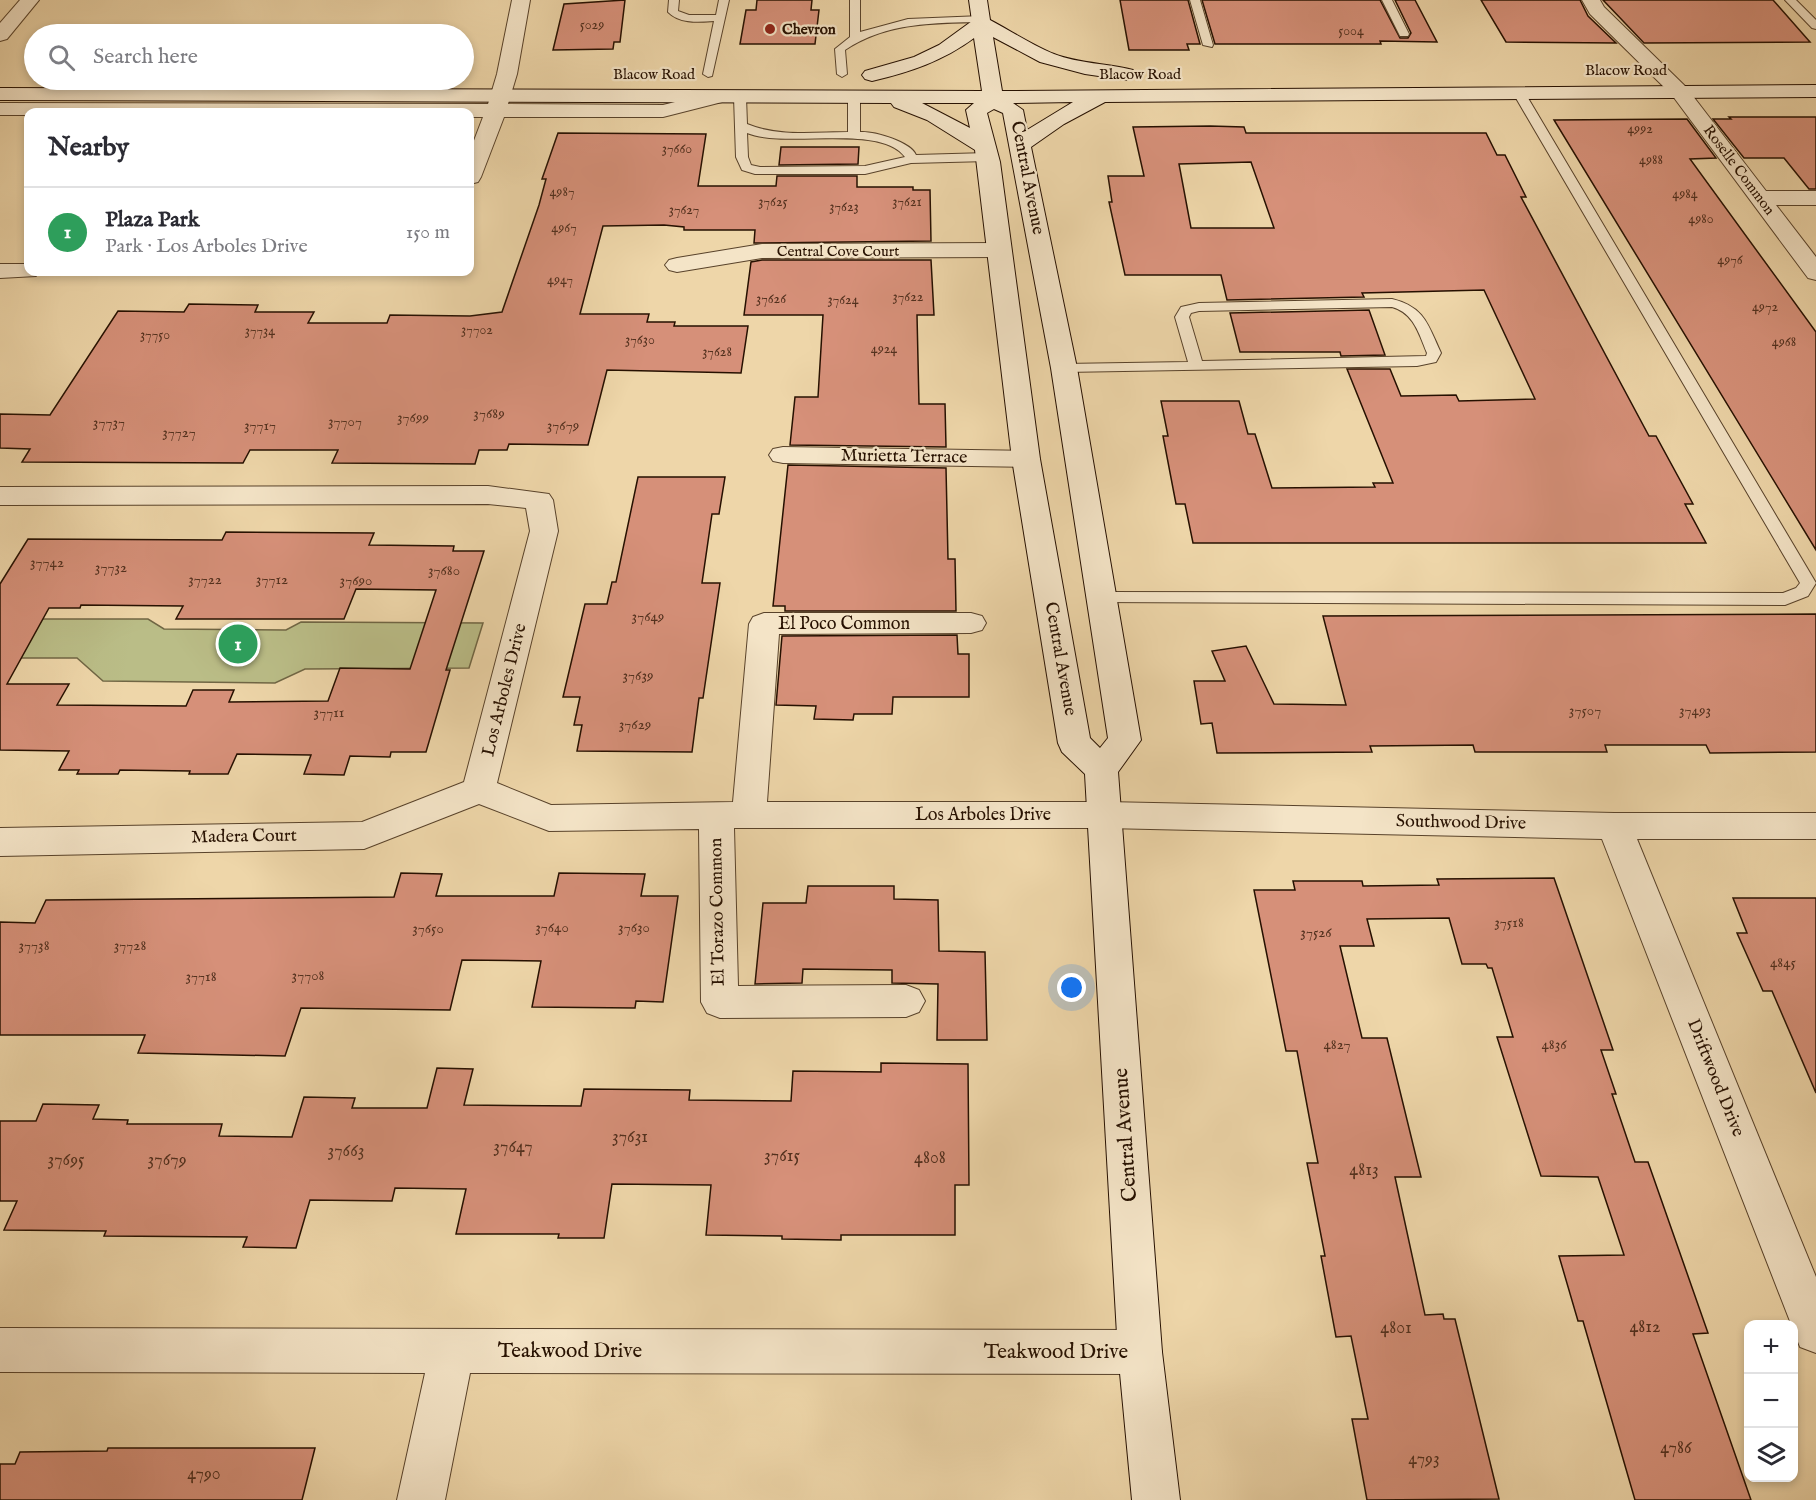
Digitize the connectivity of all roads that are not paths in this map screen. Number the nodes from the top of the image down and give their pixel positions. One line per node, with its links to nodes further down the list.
1 (30, 0): 15 (street)
2 (522, 0): 22 (street)
3 (674, 0): 11 (lane)
4 (724, 0): 11 (lane)
5 (855, 0): 16 (lane)
6 (978, 0): 12 (street)
7 (1195, 0): 17 (lane)
8 (1387, 0): 14 (lane)
9 (1591, 0): 19 (street, Roselle Common)
10 (1790, 0): 13 (lane)
11 (720, 18): 25 (lane)
12 (982, 21): 16 (lane); 30 (street); 34 (street); 43 (street)
13 (1816, 26)
14 (1404, 34)
15 (0, 35)
16 (855, 37): 28 (lane)
17 (1208, 45)
18 (1635, 70): 19 (street, Blacow Road)
19 (1659, 70): 20 (street, Blacow Road); 37 (street, Roselle Common)
20 (1682, 70)
21 (485, 74): 22 (street)
22 (507, 74): 23 (street); 44 (street)
23 (530, 74)
24 (686, 74): 25 (street, Blacow Road)
25 (708, 74): 26 (street, Blacow Road)
26 (730, 74)
27 (820, 74): 28 (street)
28 (842, 74): 34 (street)
29 (1042, 74): 30 (street, Blacow Road)
30 (1126, 74): 31 (street, Blacow Road)
31 (1150, 74)
32 (0, 75): 33 (street)
33 (24, 75)
34 (872, 75): 35 (street)
35 (941, 75)
36 (1816, 91): 37 (street, Blacow Road)
37 (1679, 92): 38 (street, Blacow Road); 54 (street, Roselle Common)
38 (1519, 93): 40 (street, Blacow Road); 66 (lane)
39 (0, 94): 44 (street, Blacow Road)
40 (1113, 96): 43 (street, Blacow Road); 50 (street)
41 (740, 97): 42 (street, Blacow Road); 44 (street, Blacow Road); 48 (lane)
42 (863, 97): 43 (street, Blacow Road); 49 (lane); 51 (street)
43 (993, 97)
44 (499, 104): 45 (street, Blacow Road); 53 (street)
45 (100, 108)
46 (0, 109): 47 (street, Blacow Road)
47 (24, 109)
48 (741, 126): 49 (lane); 52 (lane)
49 (854, 135): 52 (lane)
50 (1020, 145): 51 (street, Central Avenue); 62 (street, Central Avenue)
51 (986, 152): 52 (lane); 56 (street, Central Avenue)
52 (911, 159)
53 (474, 167)
54 (1760, 198): 55 (street); 60 (street, Roselle Common)
55 (1816, 198)
56 (999, 250): 57 (street, Central Cove Court); 64 (street, Central Avenue)
57 (677, 265)
58 (0, 271): 59 (street)
59 (24, 271)
60 (1816, 273)
61 (1196, 366): 61 (lane); 62 (lane)
62 (1064, 368): 66 (street, Central Avenue)
63 (783, 455): 64 (street, Murietta Terrace)
64 (1026, 459): 68 (street, Central Avenue)
65 (0, 496): 69 (street, Los Arboles Drive)
66 (1100, 598): 68 (street, Central Avenue)
67 (971, 623): 70 (street, El Poco Common)
68 (1101, 770): 71 (street, Central Avenue)
69 (479, 790): 70 (street, Los Arboles Drive); 74 (street, Madera Court)
70 (732, 815): 71 (street, Los Arboles Drive); 75 (street, El Torazo Common)
71 (1106, 815): 72 (street, Southwood Drive); 80 (street, Central Avenue)
72 (1614, 826): 73 (street, Southwood Drive); 76 (street, Driftwood Drive)
73 (1816, 826)
74 (0, 842)
75 (906, 1001)
76 (1804, 1270): 77 (street, Driftwood Drive)
77 (1816, 1331)
78 (0, 1350): 79 (street, Teakwood Drive)
79 (452, 1350): 80 (street, Teakwood Drive); 81 (street)
80 (1140, 1352): 82 (street, Central Avenue)
81 (421, 1500)
82 (1156, 1500)

